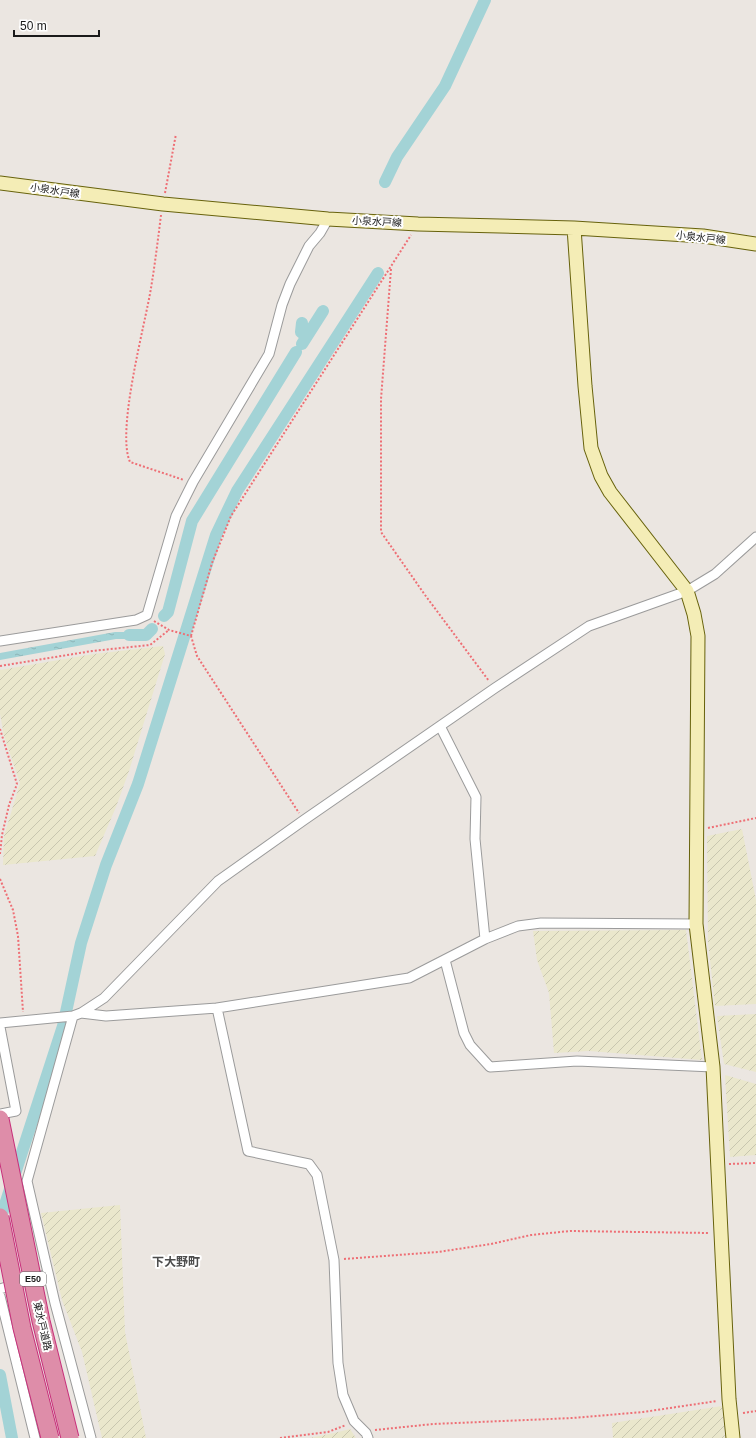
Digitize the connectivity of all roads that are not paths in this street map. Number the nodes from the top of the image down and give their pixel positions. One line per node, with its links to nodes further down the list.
1 (0, 183): 2 (street, 小泉水戸線)
2 (328, 219): 3 (street, 小泉水戸線); 7 (street)
3 (574, 228): 4 (street, 小泉水戸線); 6 (street)
4 (756, 244)
5 (756, 537): 6 (street)
6 (687, 591): 8 (street); 9 (street)
7 (0, 641)
8 (440, 726): 10 (street); 13 (street)
9 (696, 924): 10 (street); 16 (street)
10 (486, 939): 11 (street)
11 (445, 960): 12 (street); 16 (street)
12 (218, 1008): 13 (street); 23 (street)
13 (75, 1015): 14 (street); 20 (street)
14 (0, 1023)
15 (0, 1027): 17 (street)
16 (713, 1067): 28 (street)
17 (0, 1114)
18 (0, 1119): 26 (highway, 東水戸道路 / E50, bridge)
19 (0, 1217): 25 (highway, 東水戸道路 / E50, bridge)
20 (48, 1274): 21 (street); 27 (street)
21 (0, 1290)
22 (0, 1296): 24 (street)
23 (367, 1435)
24 (35, 1438)
25 (50, 1438)
26 (70, 1438)
27 (90, 1438)
28 (733, 1438)

